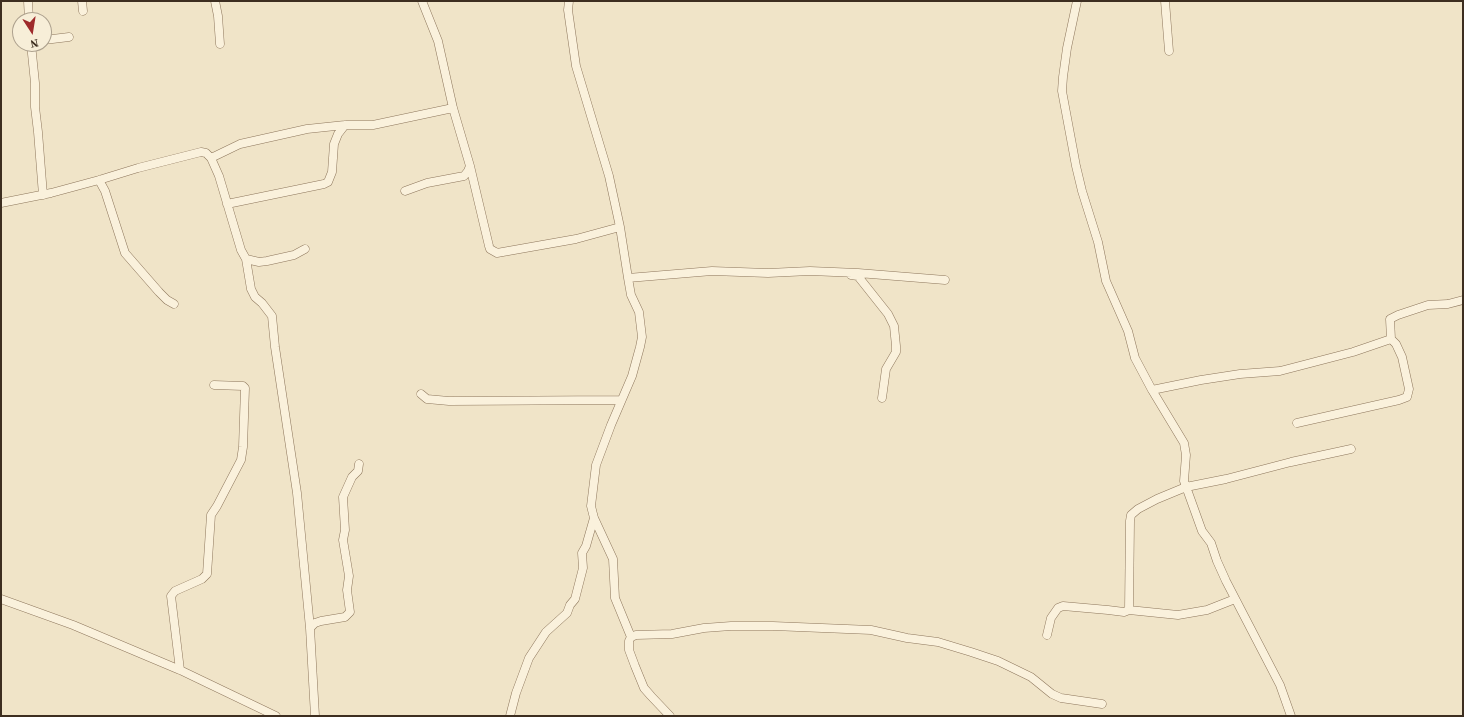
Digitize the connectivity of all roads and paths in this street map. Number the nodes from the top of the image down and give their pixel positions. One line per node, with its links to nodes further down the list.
1 (28, 1): 9 (street)
2 (82, 1): 8 (street)
3 (215, 1): 12 (street)
4 (422, 1): 15 (street)
5 (569, 1): 24 (street)
6 (1077, 1): 34 (street)
7 (1165, 1): 13 (street)
8 (83, 11)
9 (29, 12)
10 (69, 37): 11 (street)
11 (52, 39)
12 (220, 44)
13 (1169, 51)
14 (32, 52): 21 (street)
15 (453, 108): 16 (street); 18 (street)
16 (345, 125): 17 (street); 23 (street)
17 (211, 158): 19 (street); 23 (street)
18 (470, 166): 20 (street); 24 (street)
19 (99, 180): 21 (street); 31 (street)
20 (405, 191)
21 (43, 195): 22 (street)
22 (1, 203)
23 (227, 204): 26 (street)
24 (620, 227): 28 (street)
25 (305, 249): 26 (street)
26 (246, 259): 46 (street)
27 (835, 272): 28 (street); 29 (street); 36 (street)
28 (628, 278): 37 (street)
29 (945, 280)
30 (1463, 300): 32 (street)
31 (174, 304)
32 (1391, 339): 34 (street); 38 (street)
33 (214, 385): 49 (street)
34 (1152, 390): 41 (street)
35 (421, 394): 37 (street)
36 (882, 398)
37 (621, 400): 42 (street)
38 (1297, 422)
39 (1351, 449): 41 (street)
40 (359, 464): 46 (street)
41 (1186, 487): 44 (street); 45 (street)
42 (594, 518): 48 (street); 53 (street)
43 (1, 599): 49 (street)
44 (1235, 599): 45 (street); 55 (street)
45 (1129, 610): 47 (street)
46 (310, 628): 52 (street)
47 (1047, 635)
48 (631, 637): 50 (street); 54 (street)
49 (180, 670): 51 (street)
50 (1102, 704)
51 (276, 716)
52 (315, 716)
53 (510, 716)
54 (670, 716)
55 (1291, 716)

